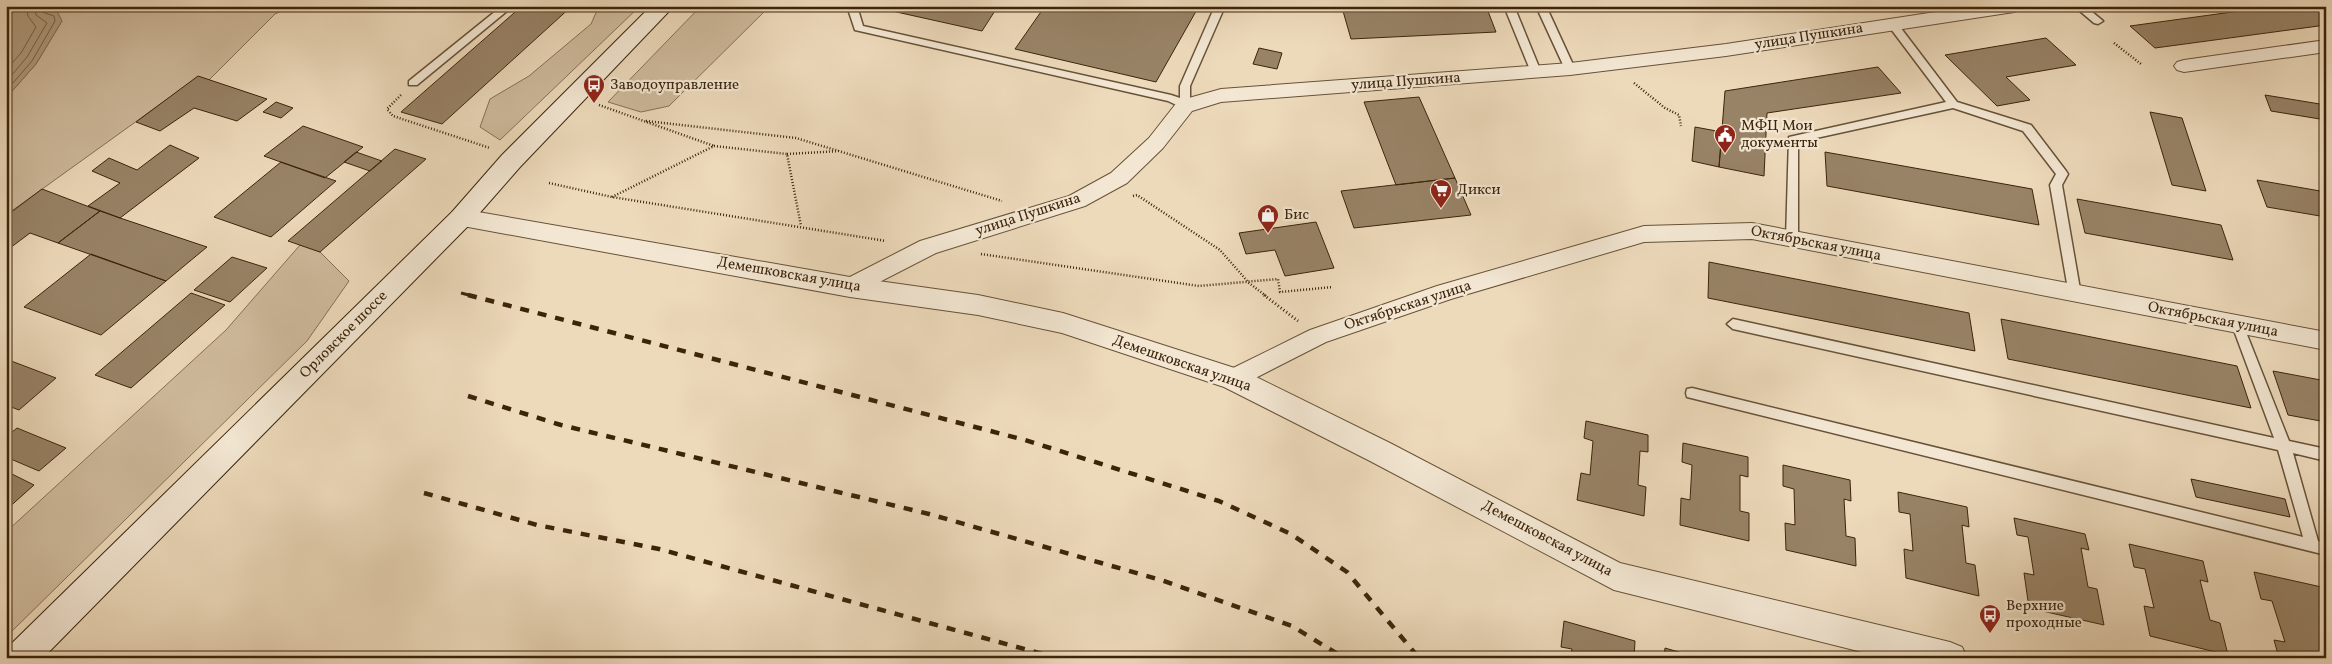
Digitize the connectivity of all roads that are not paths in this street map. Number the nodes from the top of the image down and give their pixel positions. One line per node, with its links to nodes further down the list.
1 (508, 6): 15 (lane)
2 (663, 6): 18 (street, Орловское шоссе)
3 (852, 6): 17 (lane)
4 (1220, 6): 17 (lane)
5 (1509, 6): 14 (lane)
6 (1541, 6): 13 (lane)
7 (2014, 6): 10 (street, улица Пушкина)
8 (2079, 6): 9 (lane)
9 (2098, 21)
10 (1893, 25): 13 (street, улица Пушкина); 16 (lane)
11 (2326, 46): 12 (street)
12 (2184, 66)
13 (1570, 69): 14 (street, улица Пушкина)
14 (1536, 72): 17 (street, улица Пушкина)
15 (413, 83)
16 (1953, 104): 19 (lane); 21 (lane)
17 (1185, 106): 20 (street, улица Пушкина)
18 (461, 218): 20 (street, Демешковская улица); 32 (street, Орловское шоссе)
19 (1792, 239): 21 (street, Октябрьская улица); 25 (street, Октябрьская улица)
20 (850, 286): 25 (street, Демешковская улица)
21 (2075, 295): 23 (street, Октябрьская улица)
22 (1733, 324): 27 (lane)
23 (2238, 325): 24 (street, Октябрьская улица); 27 (lane)
24 (2326, 341)
25 (1234, 379): 31 (street, Демешковская улица)
26 (1692, 393): 29 (lane)
27 (2284, 446): 28 (lane); 29 (lane)
28 (2326, 455)
29 (2312, 545): 30 (lane)
30 (2326, 549)
31 (1886, 650): 33 (street, Демешковская улица)
32 (20, 658)
33 (1950, 658)

